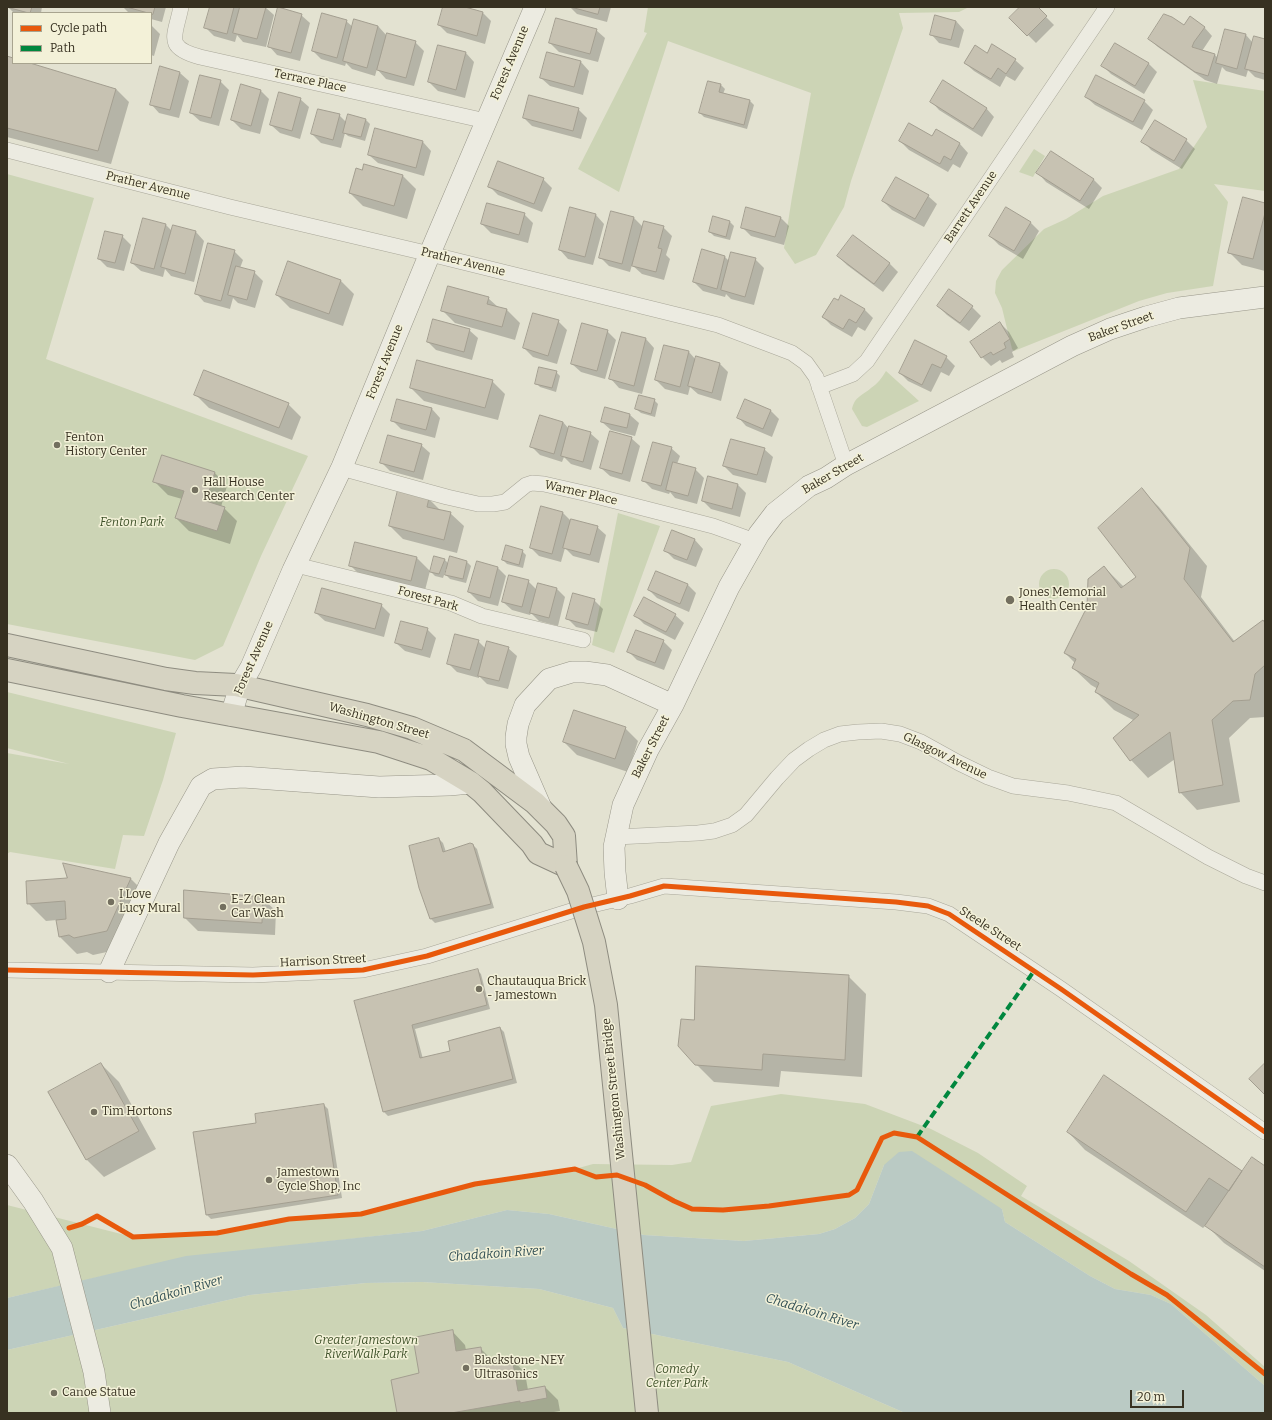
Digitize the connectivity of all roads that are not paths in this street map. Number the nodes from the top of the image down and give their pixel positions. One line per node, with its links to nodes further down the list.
1 (181, 7): 4 (street, Terrace Place)
2 (532, 7): 4 (street, Forest Avenue)
3 (1107, 7): 8 (street, Barrett Avenue)
4 (486, 121): 6 (street, Forest Avenue)
5 (7, 150): 6 (street, Prather Avenue)
6 (430, 254): 8 (street, Prather Avenue); 10 (street, Forest Avenue)
7 (1265, 297): 9 (street, Baker Street)
8 (819, 387): 9 (street, Prather Avenue)
9 (846, 465): 11 (street, Baker Street)
10 (341, 468): 11 (street, Warner Place); 12 (street, Forest Avenue)
11 (755, 541): 17 (street, Baker Street)
12 (296, 565): 13 (street, Forest Park); 16 (street, Forest Avenue)
13 (583, 640)
14 (7, 645): 16 (highway, Washington Street)
15 (7, 670): 18 (highway, Washington Street)
16 (240, 686): 18 (street, Forest Avenue); 20 (highway, Washington Street)
17 (673, 705): 20 (street); 21 (street, Baker Street)
18 (231, 715): 19 (highway, Washington Street)
19 (471, 783): 22 (highway, Washington Street); 26 (street)
20 (542, 810): 22 (highway, Washington Street)
21 (616, 837): 23 (street, Glasgow Avenue); 24 (street, Baker Street)
22 (566, 866): 30 (highway, Washington Street Bridge, bridge)
23 (1265, 883)
24 (624, 898): 26 (street, Harrison Street); 27 (street, Steele Street)
25 (7, 970): 26 (street, Harrison Street)
26 (109, 972)
27 (1265, 1132)
28 (7, 1166): 29 (street)
29 (100, 1413)
30 (647, 1413)

